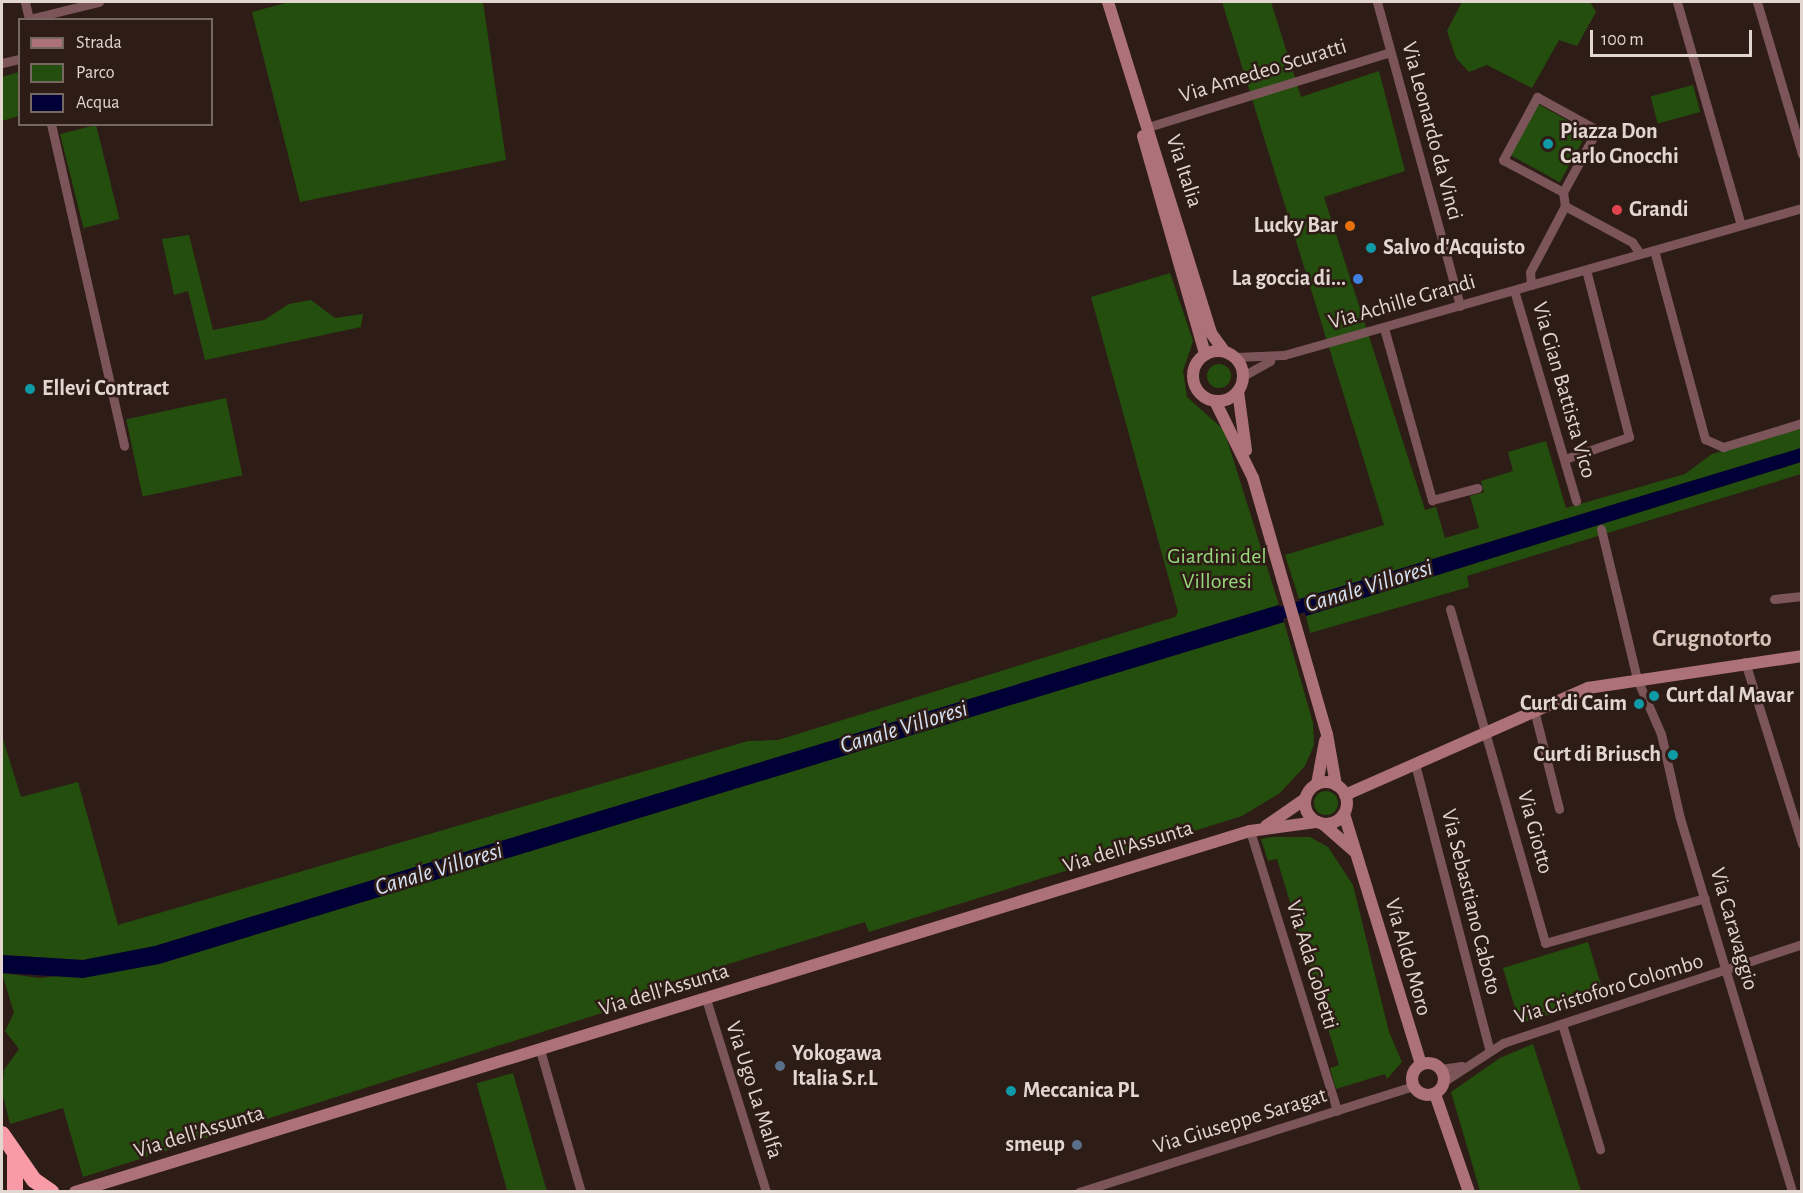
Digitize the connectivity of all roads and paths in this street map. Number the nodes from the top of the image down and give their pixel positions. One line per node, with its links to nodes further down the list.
1 (25, 2): 8 (street)
2 (99, 2): 9 (street)
3 (1101, 2): 13 (street, Via Italia)
4 (1108, 2): 15 (street, Via Italia)
5 (1377, 2): 10 (street, Via Leonardo da Vinci)
6 (1677, 2): 21 (street)
7 (1757, 2): 16 (street)
8 (29, 18)
9 (33, 18)
10 (1390, 52): 15 (street, Via Amedeo Scuratti); 27 (street, Via Leonardo da Vinci)
11 (18, 59): 12 (street)
12 (2, 63)
13 (1128, 89): 15 (street); 17 (street, Via Italia)
14 (51, 126): 36 (street)
15 (1148, 127): 17 (street); 30 (street, Via Italia)
16 (1802, 154)
17 (1153, 171): 29 (street, Via Italia)
18 (1563, 192): 18 (street); 19 (street)
19 (1565, 206): 23 (street); 25 (street)
20 (1802, 208): 21 (street, Via Achille Grandi)
21 (1741, 225): 22 (street, Via Achille Grandi)
22 (1654, 250): 23 (street, Via Achille Grandi); 35 (street)
23 (1640, 254): 24 (street, Via Achille Grandi)
24 (1586, 270): 25 (street, Via Achille Grandi); 37 (street)
25 (1531, 285): 26 (street, Via Achille Grandi)
26 (1514, 290): 27 (street, Via Achille Grandi); 37 (street, Via Gian Battista Vico)
27 (1460, 306): 28 (street, Via Achille Grandi)
28 (1384, 328): 31 (street, Via Achille Grandi); 39 (street)
29 (1205, 354): 30 (street); 34 (street)
30 (1230, 354): 31 (street, Via Achille Grandi); 32 (street)
31 (1284, 355): 32 (street, Via Achille Grandi)
32 (1243, 376): 33 (street)
33 (1238, 391): 34 (street); 38 (street)
34 (1215, 401): 38 (street)
35 (1802, 423)
36 (124, 446)
37 (1564, 459): 40 (street, Via Gian Battista Vico)
38 (1250, 469): 50 (street)
39 (1477, 488)
40 (1576, 501)
41 (1601, 529): 47 (street, Via Caravaggio)
42 (1802, 596): 43 (street)
43 (1774, 599)
44 (1450, 609): 49 (street, Via Giotto)
45 (1802, 657): 46 (street)
46 (1745, 662): 47 (street); 61 (street)
47 (1637, 679): 48 (street); 63 (street, Via Caravaggio)
48 (1534, 710): 49 (street); 56 (street)
49 (1489, 732): 51 (street); 63 (street, Via Giotto)
50 (1327, 734): 52 (street); 53 (street)
51 (1415, 764): 54 (street); 68 (street, Via Sebastiano Caboto)
52 (1317, 784): 53 (street); 55 (street)
53 (1336, 784): 54 (street)
54 (1345, 795): 57 (street)
55 (1305, 799): 58 (street); 59 (street, Via dell'Assunta)
56 (1559, 809)
57 (1344, 814): 58 (street); 62 (street, Via Aldo Moro)
58 (1320, 823): 59 (street, Via dell'Assunta); 62 (street)
59 (1265, 827): 60 (street, Via dell'Assunta)
60 (1250, 831): 66 (street, Via dell'Assunta); 76 (street, Via Ada Gobetti)
61 (1802, 844)
62 (1360, 859): 70 (street, Via Aldo Moro)
63 (1705, 898): 65 (street, Via Caravaggio)
64 (1802, 944): 65 (street, Via Cristoforo Colombo)
65 (1729, 972): 67 (street, Via Cristoforo Colombo); 88 (street, Via Caravaggio)
66 (706, 999): 69 (street, Via dell'Assunta); 85 (street, Via Ugo La Malfa)
67 (1562, 1024): 68 (street, Via Cristoforo Colombo); 78 (street)
68 (1489, 1049): 71 (street, Via Cristoforo Colombo)
69 (540, 1050): 83 (street, Via dell'Assunta); 84 (street)
70 (1421, 1064): 72 (street); 74 (street)
71 (1464, 1065): 72 (street, Via Cristoforo Colombo); 73 (street, Via Cristoforo Colombo)
72 (1440, 1069): 73 (street)
73 (1443, 1082): 75 (street)
74 (1413, 1086): 75 (street); 76 (street, Via Giuseppe Saragat)
75 (1435, 1094): 87 (street)
76 (1337, 1112): 86 (street, Via Giuseppe Saragat)
77 (2, 1134): 79 (highway)
78 (1600, 1149)
79 (15, 1157): 80 (highway); 81 (highway)
80 (35, 1186): 82 (highway)
81 (16, 1191)
82 (51, 1191)
83 (75, 1191)
84 (581, 1191)
85 (766, 1191)
86 (1079, 1191)
87 (1469, 1191)
88 (1792, 1191)

